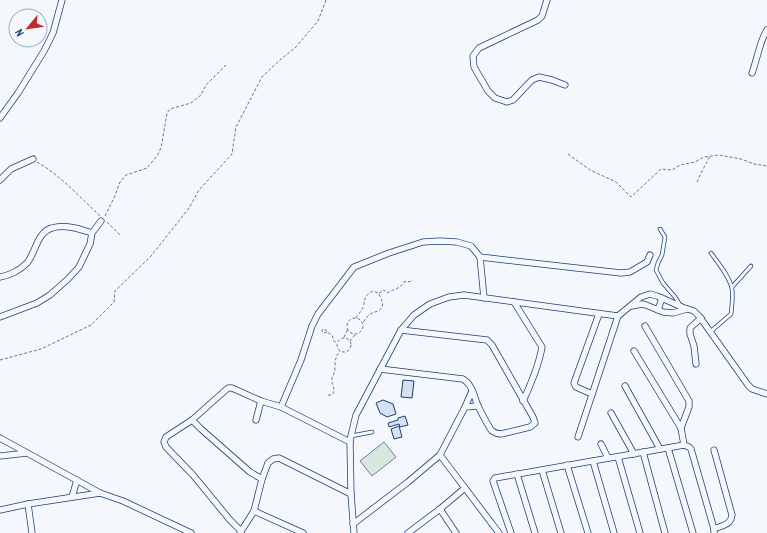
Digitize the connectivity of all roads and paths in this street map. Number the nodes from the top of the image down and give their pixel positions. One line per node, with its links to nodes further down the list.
1 (62, 0): 8 (street)
2 (326, 0): 50 (path)
3 (547, 0): 7 (street)
4 (767, 30): 6 (street)
5 (226, 65): 15 (path)
6 (752, 72)
7 (565, 85)
8 (0, 118)
9 (568, 154): 10 (path)
10 (710, 156): 12 (path); 14 (path)
11 (34, 160): 13 (street); 15 (path)
12 (767, 166)
13 (0, 180)
14 (697, 182)
15 (102, 220): 17 (street); 18 (path)
16 (660, 229): 31 (lane)
17 (92, 233): 23 (street); 35 (street)
18 (121, 236)
19 (711, 253): 25 (lane)
20 (650, 254): 21 (street)
21 (480, 256): 27 (street); 61 (street)
22 (750, 266): 25 (lane)
23 (0, 277)
24 (413, 280): 26 (path)
25 (732, 287): 43 (lane)
26 (378, 293): 36 (path); 38 (path)
27 (484, 298): 29 (street); 41 (street)
28 (665, 299): 30 (street); 31 (street); 32 (street)
29 (514, 302): 33 (street); 59 (street)
30 (632, 306): 32 (street); 34 (street)
31 (683, 309): 32 (street); 37 (street)
32 (660, 311)
33 (600, 314): 34 (street); 55 (street)
34 (618, 316): 55 (street)
35 (0, 317)
36 (356, 318): 38 (path); 40 (path)
37 (701, 318): 43 (street); 51 (street)
38 (363, 323): 44 (path)
39 (645, 326): 66 (street)
40 (348, 330): 44 (path); 45 (path)
41 (401, 330): 52 (street); 59 (street)
42 (327, 332): 47 (path)
43 (710, 332): 56 (street)
44 (355, 334): 46 (path)
45 (344, 338): 46 (path); 47 (path)
46 (350, 342): 48 (path)
47 (337, 343): 48 (path)
48 (340, 351): 57 (path)
49 (634, 351): 66 (street)
50 (0, 360)
51 (696, 364)
52 (380, 369): 54 (street); 70 (street)
53 (625, 386): 74 (street)
54 (472, 391): 60 (street); 62 (street)
55 (592, 394): 68 (street)
56 (767, 394)
57 (328, 395)
58 (261, 401): 61 (street); 64 (street); 65 (street)
59 (523, 401): 60 (street)
60 (478, 406): 62 (street)
61 (281, 407): 70 (street)
62 (465, 407): 79 (street)
63 (611, 413): 78 (street)
64 (192, 420): 87 (street); 99 (street)
65 (256, 420)
66 (681, 428): 72 (street)
67 (372, 432): 70 (lane)
68 (578, 436)
69 (0, 438): 77 (street)
70 (351, 439): 91 (street)
71 (601, 444): 82 (street)
72 (684, 445): 73 (street); 98 (street)
73 (668, 448): 74 (street); 114 (street)
74 (660, 449): 76 (street)
75 (714, 450): 98 (street)
76 (642, 452): 78 (street); 113 (street)
77 (27, 453): 80 (street); 88 (street)
78 (634, 454): 81 (street)
79 (440, 455): 89 (street); 97 (street)
80 (0, 456)
81 (618, 457): 82 (street); 112 (street)
82 (608, 458): 83 (street)
83 (593, 461): 84 (street); 111 (street)
84 (568, 465): 85 (street); 110 (street)
85 (542, 470): 86 (street); 109 (street)
86 (517, 474): 107 (street); 108 (street)
87 (262, 479): 91 (street); 96 (street)
88 (77, 480): 90 (street); 92 (street)
89 (465, 488): 94 (street); 106 (street)
90 (100, 493): 92 (street); 102 (street)
91 (351, 494): 97 (street)
92 (72, 497): 93 (street)
93 (28, 504): 95 (street); 101 (street)
94 (440, 509): 100 (street); 105 (street)
95 (0, 510)
96 (254, 511): 99 (street); 103 (street)
97 (353, 524): 104 (street)
98 (714, 531)
99 (240, 532)
100 (411, 532)
101 (32, 533)
102 (191, 533)
103 (303, 533)
104 (354, 533)
105 (456, 533)
106 (499, 533)
107 (510, 533)
108 (534, 533)
109 (561, 533)
110 (588, 533)
111 (614, 533)
112 (640, 533)
113 (665, 533)
114 (693, 533)

